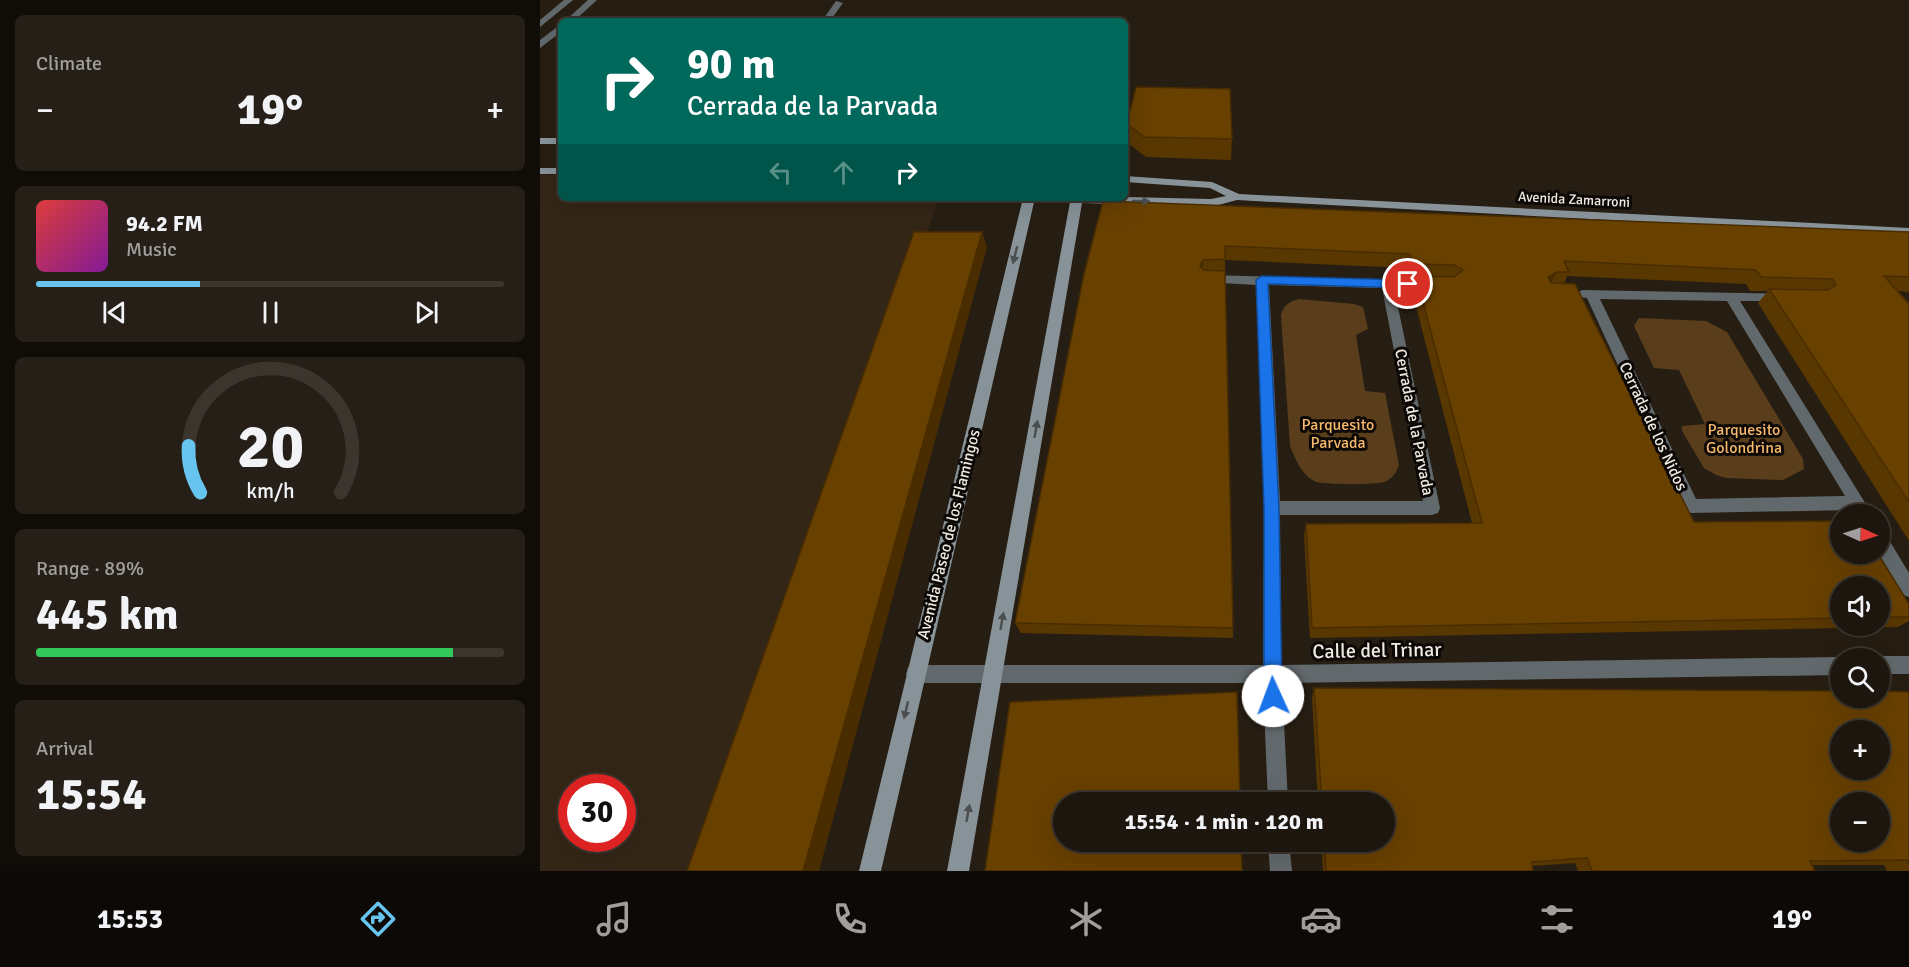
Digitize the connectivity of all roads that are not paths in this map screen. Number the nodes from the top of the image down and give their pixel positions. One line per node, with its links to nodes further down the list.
1 (568, 0): 6 (street)
2 (593, 0): 4 (street)
3 (839, 3): 5 (street)
4 (572, 18)
5 (828, 18)
6 (540, 25): 7 (street)
7 (558, 27)
8 (558, 30): 9 (street)
9 (540, 45)
10 (540, 141): 11 (main road)
11 (558, 141)
12 (540, 171): 13 (main road)
13 (558, 171)
14 (1128, 178): 15 (main road, Avenida Zamarroni)
15 (1238, 197): 18 (main road, Avenida Zamarroni, one-way to 15); 19 (main road, Avenida Zamarroni)
16 (1028, 201): 37 (main road, Avenida Paseo de los Flamingos, one-way to 37)
17 (1077, 201): 36 (main road, one-way to 17)
18 (1128, 201)
19 (1909, 232)
20 (1208, 279): 21 (street)
21 (1262, 280): 22 (street); 29 (street)
22 (1387, 284): 23 (street); 29 (street, Cerrada de la Parvada)
23 (1450, 285)
24 (1570, 293): 25 (street)
25 (1591, 294): 26 (street); 30 (street, Cerrada de los Nidos)
26 (1731, 296): 27 (street); 28 (street, Cerrada de los Nidos)
27 (1795, 297)
28 (1858, 504)
29 (1272, 508): 38 (street)
30 (1830, 508)
31 (1890, 557): 32 (street)
32 (1909, 589)
33 (1909, 664): 34 (street)
34 (1890, 665)
35 (1830, 666): 38 (street, Calle del Trinar)
36 (993, 673): 37 (street, Calle del Trinar); 38 (street, Calle del Trinar); 42 (main road, one-way to 36)
37 (915, 674): 41 (main road, Avenida Paseo de los Flamingos, one-way to 41)
38 (1272, 674): 39 (street)
39 (1278, 792)
40 (1280, 852): 43 (street)
41 (870, 871)
42 (958, 871)
43 (1281, 871)

